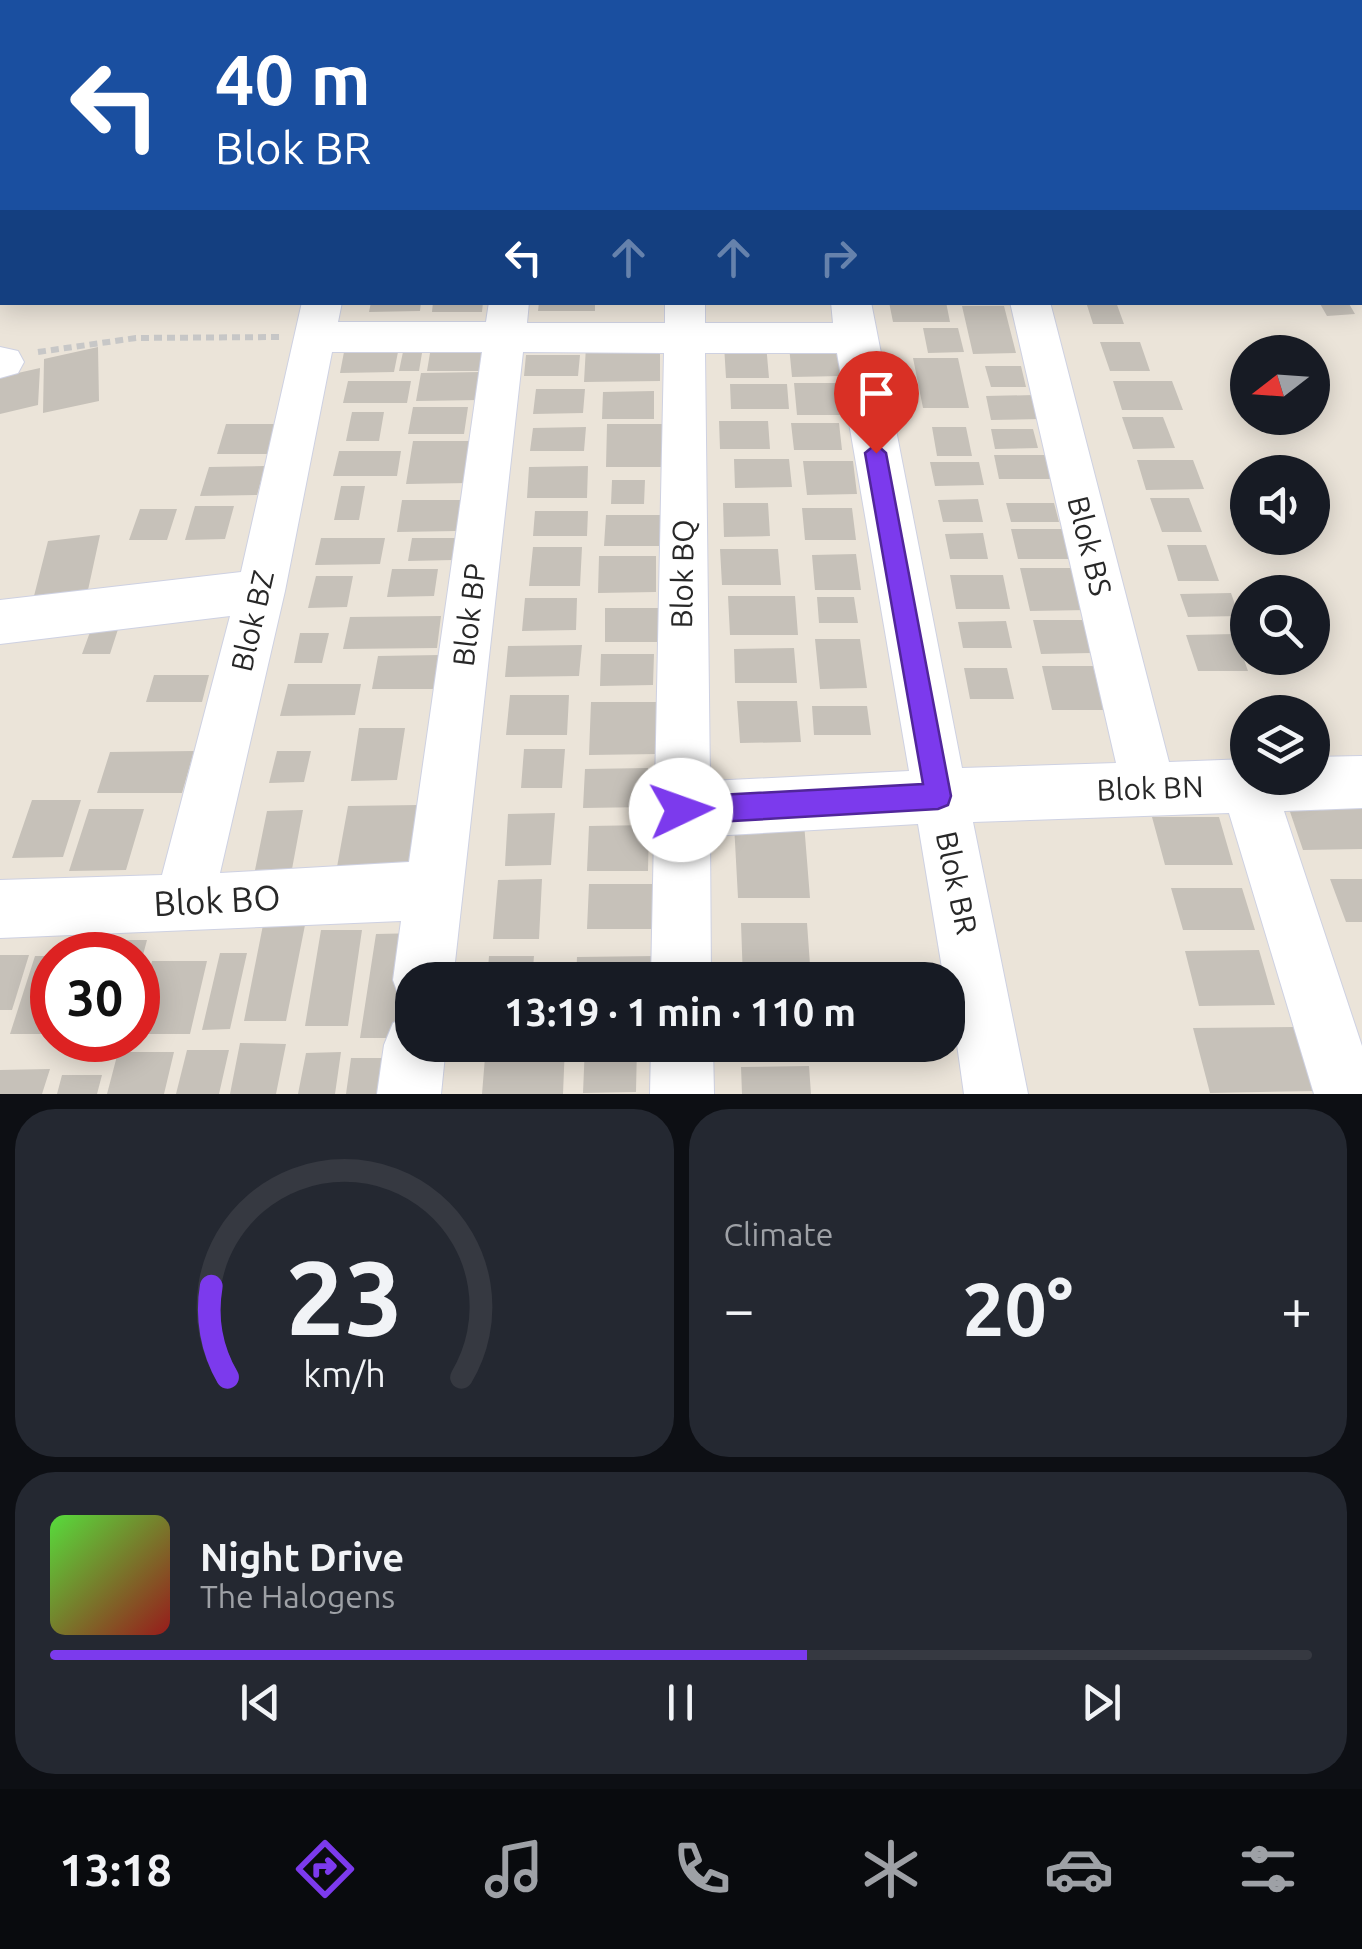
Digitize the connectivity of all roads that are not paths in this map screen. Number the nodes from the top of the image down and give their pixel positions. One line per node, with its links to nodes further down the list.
1 (1031, 305): 11 (street, Blok BS)
2 (317, 320): 5 (street); 6 (street, Blok BZ)
3 (685, 320): 4 (street); 5 (street); 14 (street, Blok BQ)
4 (853, 320): 13 (street, Blok BR)
5 (507, 321): 15 (street, Blok BP)
6 (261, 591): 7 (street); 16 (street, Blok BZ)
7 (0, 622)
8 (1362, 782): 9 (street, Blok BN)
9 (1330, 783)
10 (1230, 787): 11 (street, Blok BN)
11 (1149, 789): 13 (street, Blok BN)
12 (1251, 795): 25 (street)
13 (938, 796): 14 (street, Blok BN); 24 (street, Blok BR)
14 (681, 810): 19 (street, Blok BQ)
15 (434, 890): 16 (street, Blok BO); 18 (street, Blok BP)
16 (184, 904): 17 (street, Blok BO)
17 (0, 909)
18 (425, 962)
19 (681, 962)
20 (413, 1062): 22 (street)
21 (682, 1062): 23 (street)
22 (409, 1094)
23 (682, 1094)
24 (996, 1094)
25 (1346, 1094)

